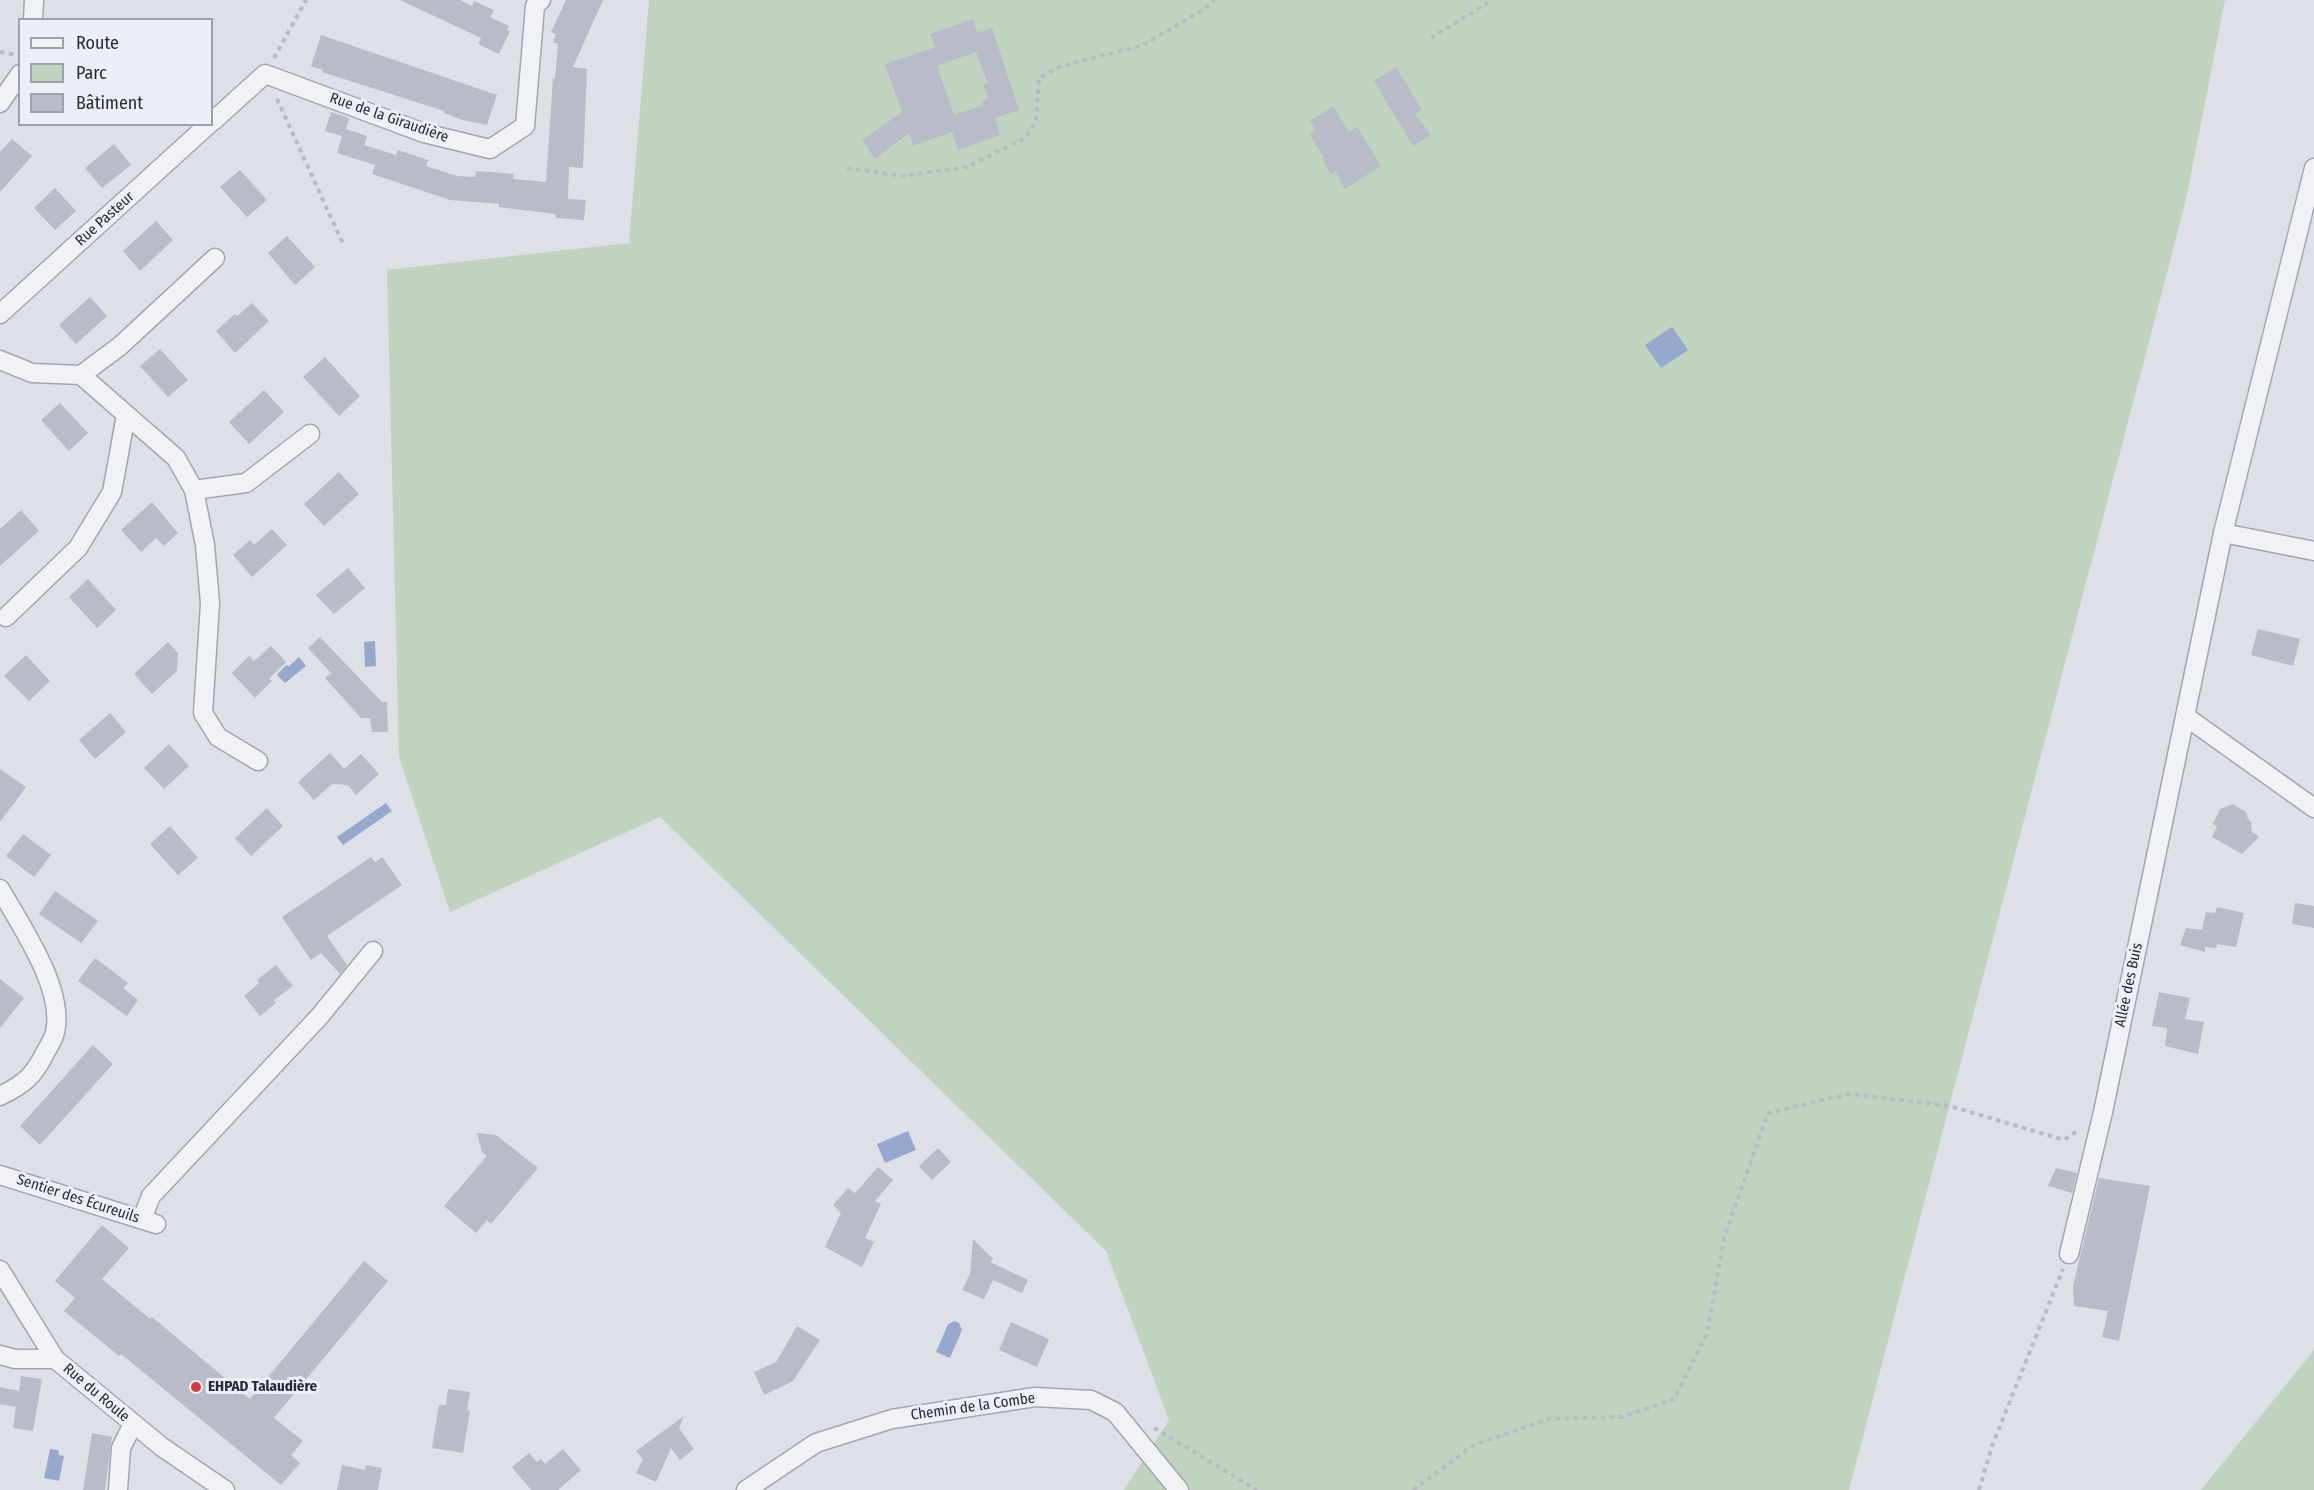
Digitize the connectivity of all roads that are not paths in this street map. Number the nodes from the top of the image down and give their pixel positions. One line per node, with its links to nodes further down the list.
1 (34, 0): 3 (street)
2 (533, 2): 4 (street, Rue de la Giraudière)
3 (33, 18)
4 (265, 74): 7 (street, Rue Pasteur)
5 (18, 77): 6 (street)
6 (0, 103)
7 (213, 120)
8 (207, 126): 11 (street, Rue Pasteur)
9 (2314, 168): 17 (street, Allée des Buis)
10 (214, 258): 13 (street)
11 (0, 314)
12 (0, 360): 13 (street)
13 (81, 375): 14 (street)
14 (126, 415): 16 (street); 19 (street)
15 (310, 434): 16 (street)
16 (194, 490): 21 (street)
17 (2223, 533): 18 (street); 20 (street, Allée des Buis)
18 (2314, 551)
19 (6, 617)
20 (2185, 716): 22 (street); 27 (street, Allée des Buis)
21 (258, 761)
22 (2314, 808)
23 (0, 889): 25 (street)
24 (373, 951): 26 (street, Sentier des Écureuils)
25 (0, 1096)
26 (0, 1175)
27 (2069, 1254)
28 (0, 1270): 30 (street, Rue du Roule)
29 (0, 1354): 30 (street)
30 (55, 1359): 31 (street, Rue du Roule)
31 (133, 1424): 32 (street); 33 (street, Rue du Roule)
32 (118, 1490)
33 (225, 1490)
34 (746, 1490): 35 (street, Chemin de la Combe)
35 (1179, 1490)

